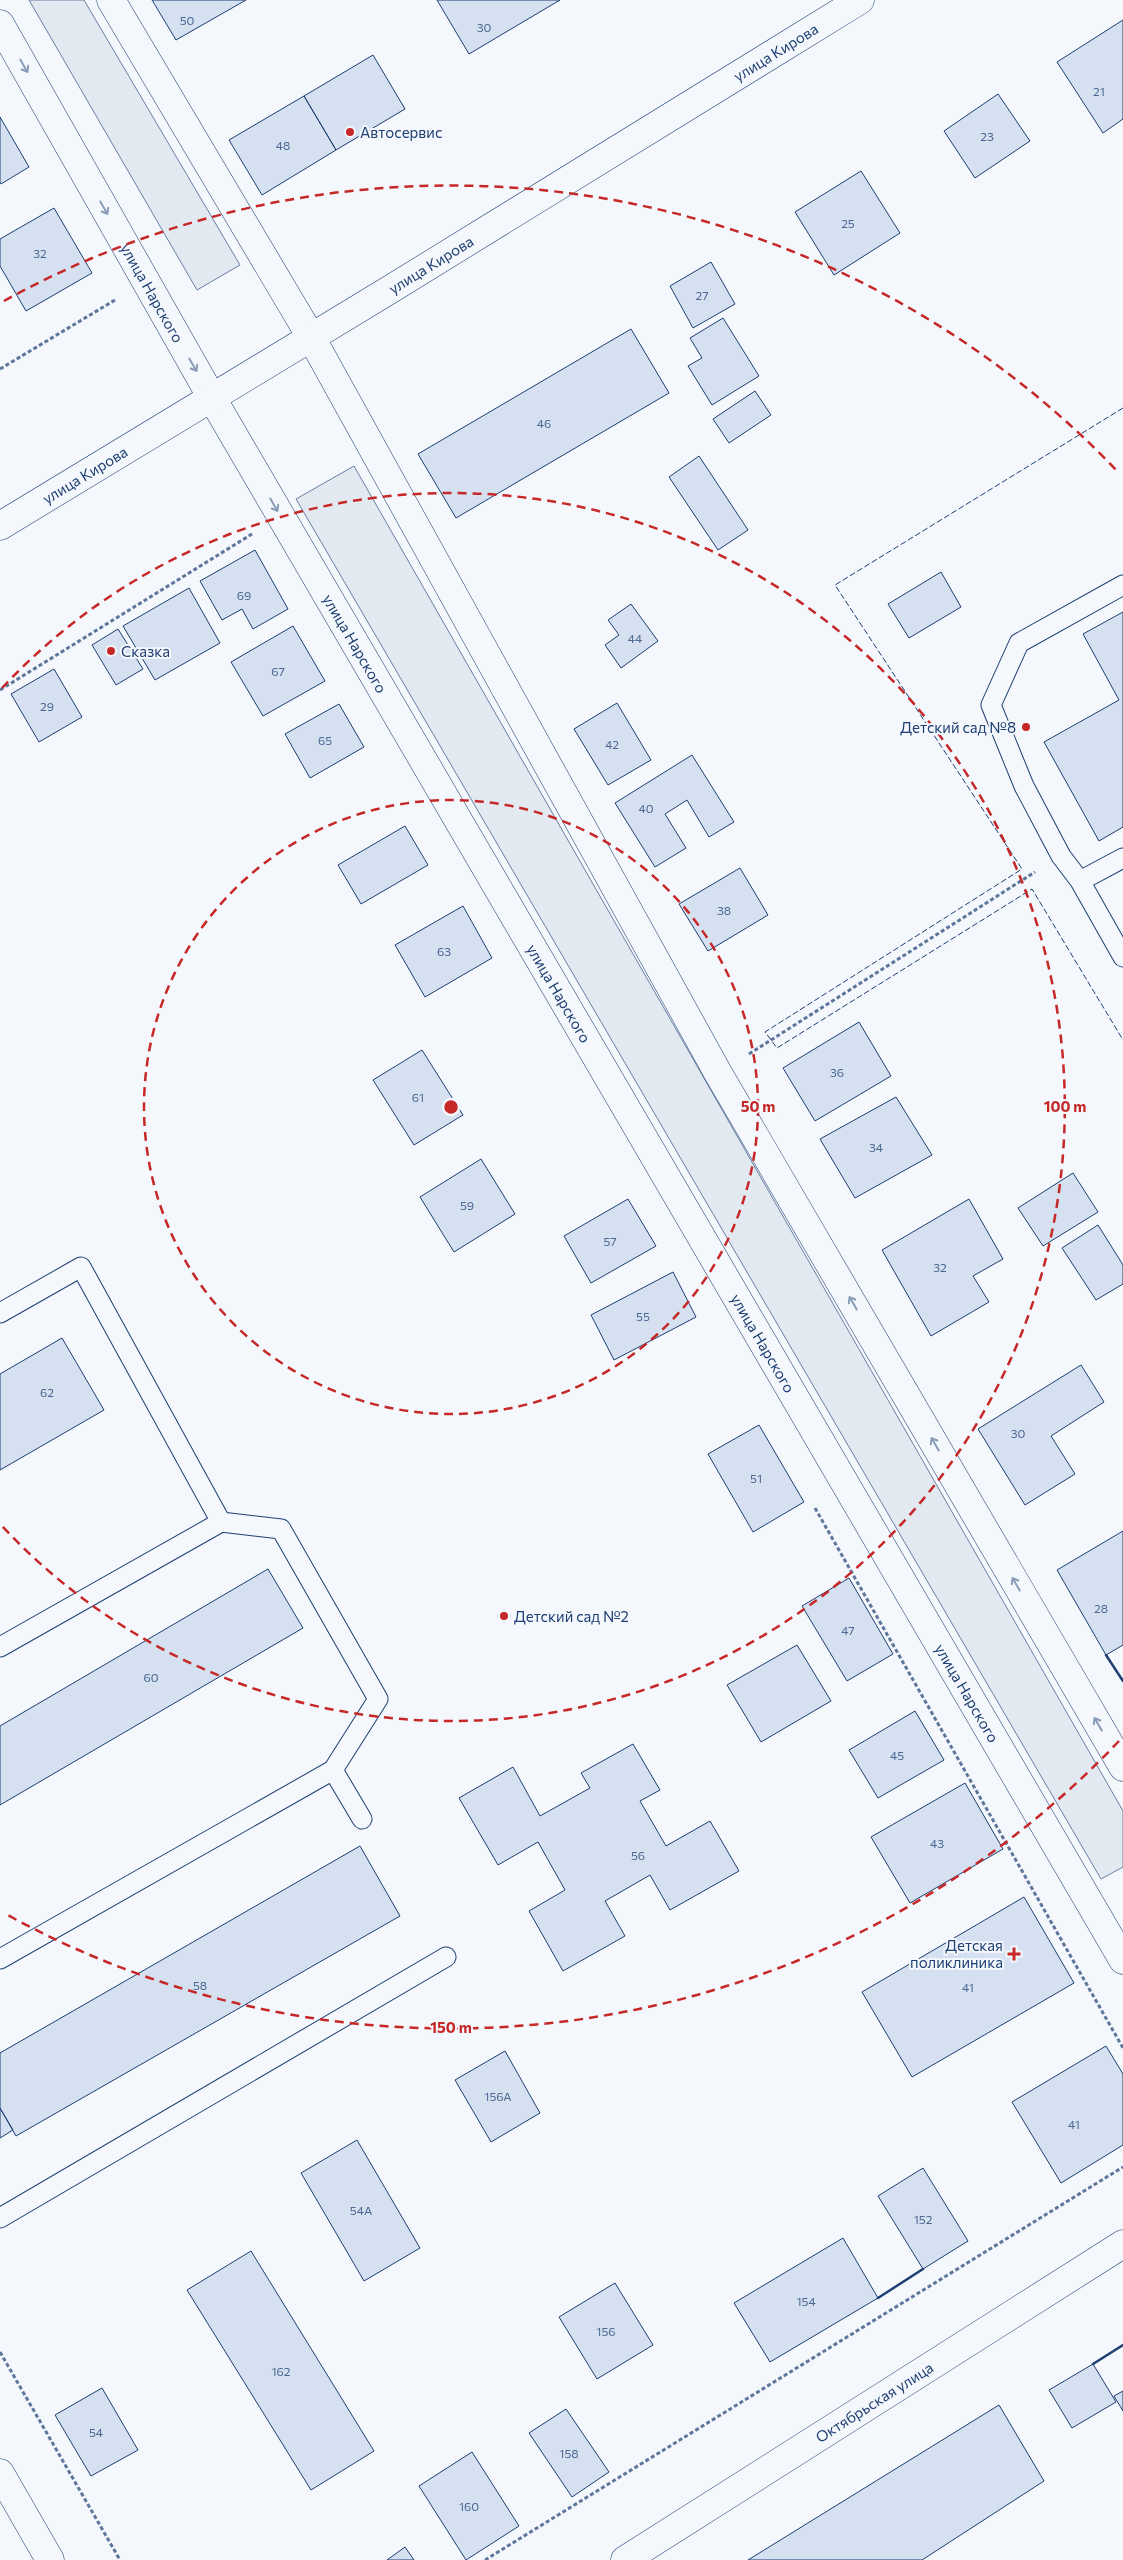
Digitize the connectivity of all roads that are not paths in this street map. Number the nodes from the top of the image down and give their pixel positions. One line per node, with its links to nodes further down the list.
1 (111, 0): 4 (street)
2 (860, 0): 4 (street, улица Кирова)
3 (0, 24): 5 (street, улица Нарского, one-way to 5)
4 (311, 337): 5 (street, улица Кирова); 14 (street, one-way to 4)
5 (212, 398): 6 (street, улица Кирова); 19 (street, улица Нарского, one-way to 19)
6 (0, 526)
7 (1123, 586): 9 (lane)
8 (1123, 858): 9 (lane)
9 (1080, 881): 10 (lane)
10 (1123, 957)
11 (0, 1313): 12 (lane)
12 (221, 1522): 13 (lane); 15 (lane)
13 (0, 1648)
14 (1123, 1766)
15 (333, 1770): 16 (lane); 18 (lane)
16 (362, 1819)
17 (446, 1957): 20 (lane)
18 (0, 1959)
19 (1123, 1960)
20 (0, 2218)
21 (1123, 2244): 24 (street, Октябрьская улица)
22 (0, 2473): 23 (street)
23 (50, 2560)
24 (625, 2560)

